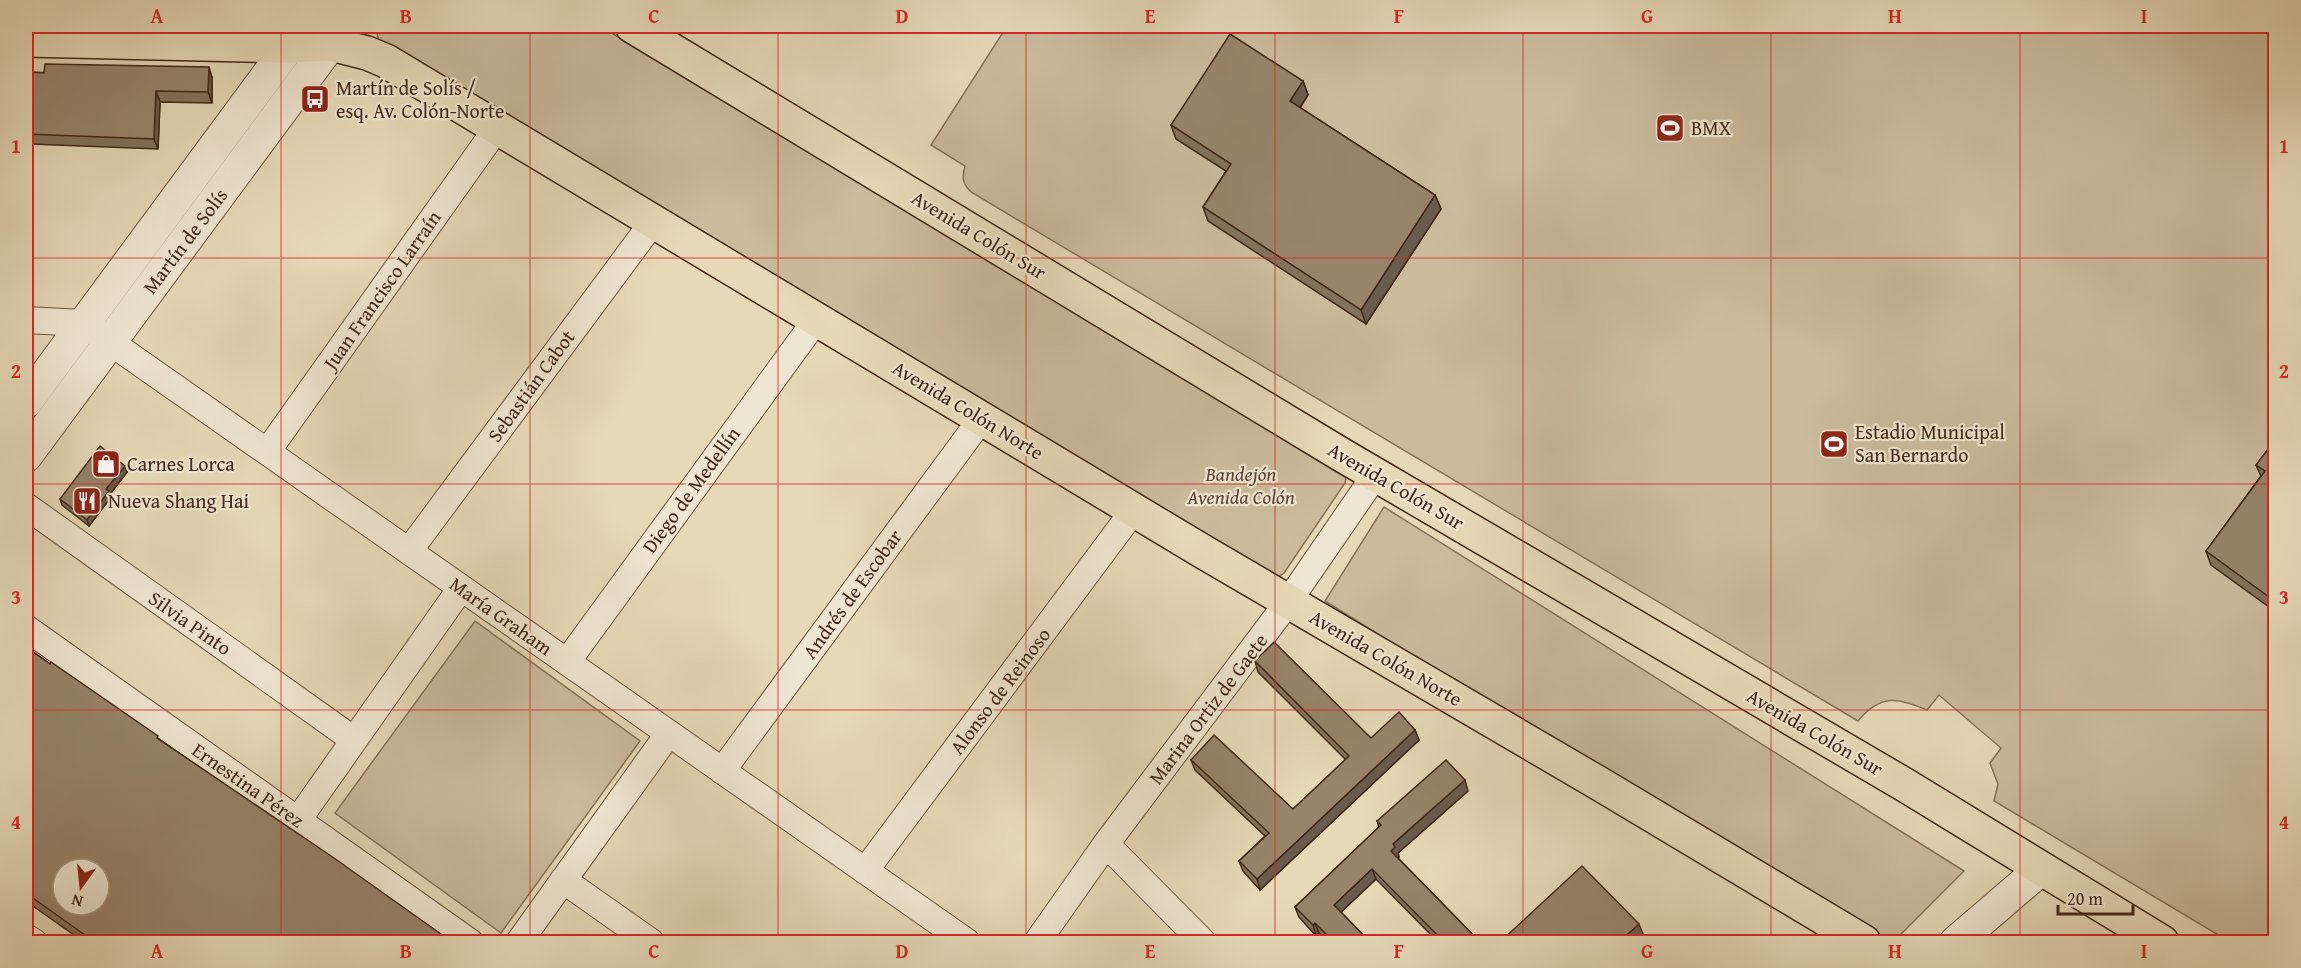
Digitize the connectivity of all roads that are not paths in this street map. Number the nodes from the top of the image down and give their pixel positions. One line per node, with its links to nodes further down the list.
1 (632, 26): 15 (main road, Avenida Colón Sur)
2 (338, 35): 3 (main road, Avenida Colón Norte); 5 (main road, Avenida Colón Norte); 10 (street, Martín de Solís)
3 (297, 36): 4 (main road, Avenida Colón Norte); 9 (street, Martín de Solís)
4 (26, 40)
5 (496, 128): 6 (main road, Avenida Colón Norte); 13 (street, Juan Francisco Larraín)
6 (653, 222): 8 (main road, Avenida Colón Norte); 18 (street, Sebastián Cabot)
7 (26, 320): 9 (street)
8 (816, 320): 12 (main road, Avenida Colón Norte); 22 (street, Diego de Medellín)
9 (83, 322): 10 (street, María Graham); 11 (street, Martín de Solís)
10 (110, 341): 13 (street, María Graham); 14 (street, Martín de Solís)
11 (26, 402)
12 (982, 418): 17 (main road, Avenida Colón Norte); 25 (street, Andrés de Escobar)
13 (267, 452): 18 (street, María Graham)
14 (26, 456)
15 (1376, 474): 20 (street, Marina Ortiz de Gaete); 28 (main road, Avenida Colón Sur)
16 (26, 506): 24 (street, Silvia Pinto)
17 (1134, 510): 20 (main road, Avenida Colón Norte); 29 (street, Alonso de Reinoso)
18 (409, 551): 19 (street, María Graham)
19 (461, 588): 22 (street, María Graham); 24 (street)
20 (1288, 602): 27 (street, Marina Ortiz de Gaete); 39 (main road, Avenida Colón Norte)
21 (26, 628): 26 (street, Ernestina Pérez)
22 (567, 662): 23 (street, María Graham)
23 (669, 733): 25 (street, María Graham); 30 (street)
24 (354, 740): 26 (street)
25 (722, 771): 29 (street, María Graham)
26 (298, 820): 33 (street, Ernestina Pérez)
27 (1106, 844): 37 (street, Marina Ortiz de Gaete); 38 (street)
28 (2041, 869): 40 (street); 41 (main road, Avenida Colón Sur)
29 (865, 871): 36 (street, María Graham)
30 (563, 880): 34 (street); 35 (street)
31 (26, 937): 32 (street)
32 (34, 942)
33 (470, 942)
34 (519, 942)
35 (651, 942)
36 (967, 942)
37 (1037, 942)
38 (1203, 942)
39 (1864, 942)
40 (1956, 942)
41 (2162, 942)

